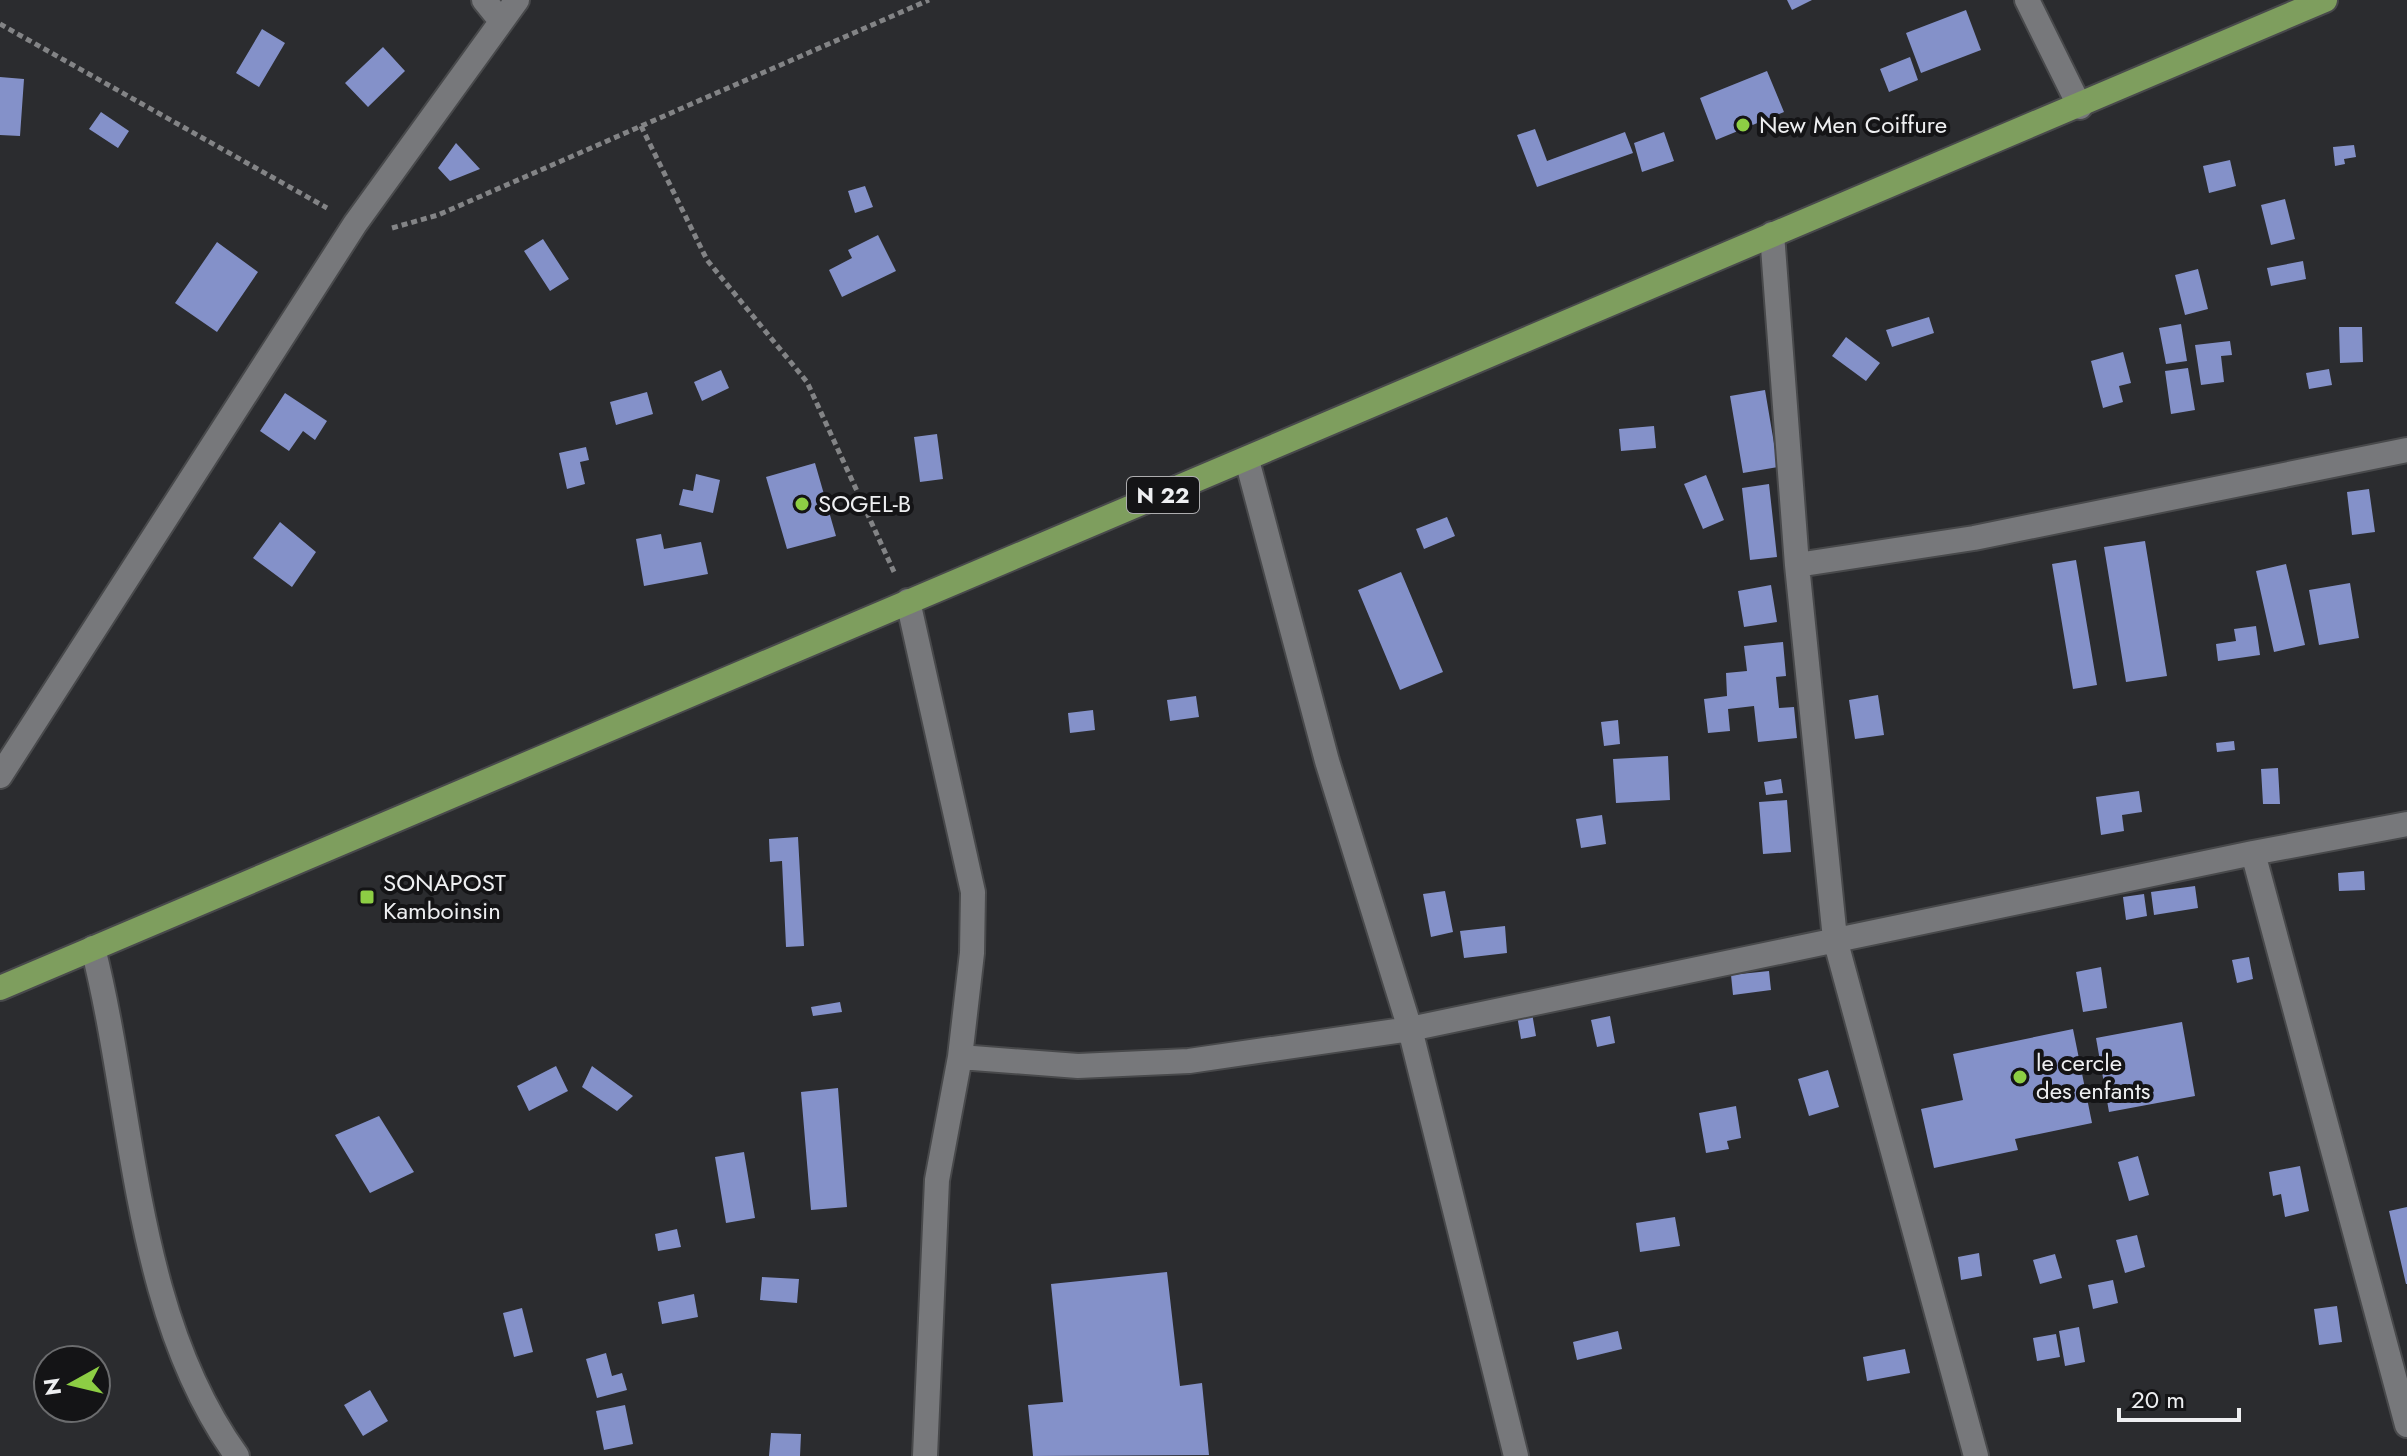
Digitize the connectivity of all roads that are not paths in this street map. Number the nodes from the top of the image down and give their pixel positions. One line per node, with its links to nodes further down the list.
1 (484, 0): 5 (street)
2 (517, 0): 5 (street)
3 (2027, 0): 6 (street)
4 (2325, 0): 6 (main road, N 22)
5 (501, 21): 12 (street)
6 (2080, 107): 7 (main road, N 22)
7 (1772, 234): 9 (main road, N 22); 10 (street)
8 (2407, 450): 10 (street)
9 (1247, 460): 11 (main road, N 22); 18 (street)
10 (1797, 565): 15 (street)
11 (908, 601): 16 (main road, N 22); 19 (street)
12 (0, 776)
13 (2407, 824): 14 (street)
14 (2253, 853): 15 (street); 20 (street)
15 (1835, 939): 18 (street); 24 (street)
16 (93, 948): 17 (main road, N 22); 21 (street)
17 (0, 988)
18 (1410, 1029): 19 (street); 23 (street)
19 (960, 1057): 22 (street)
20 (2407, 1425)
21 (237, 1456)
22 (925, 1456)
23 (1516, 1456)
24 (1976, 1456)

